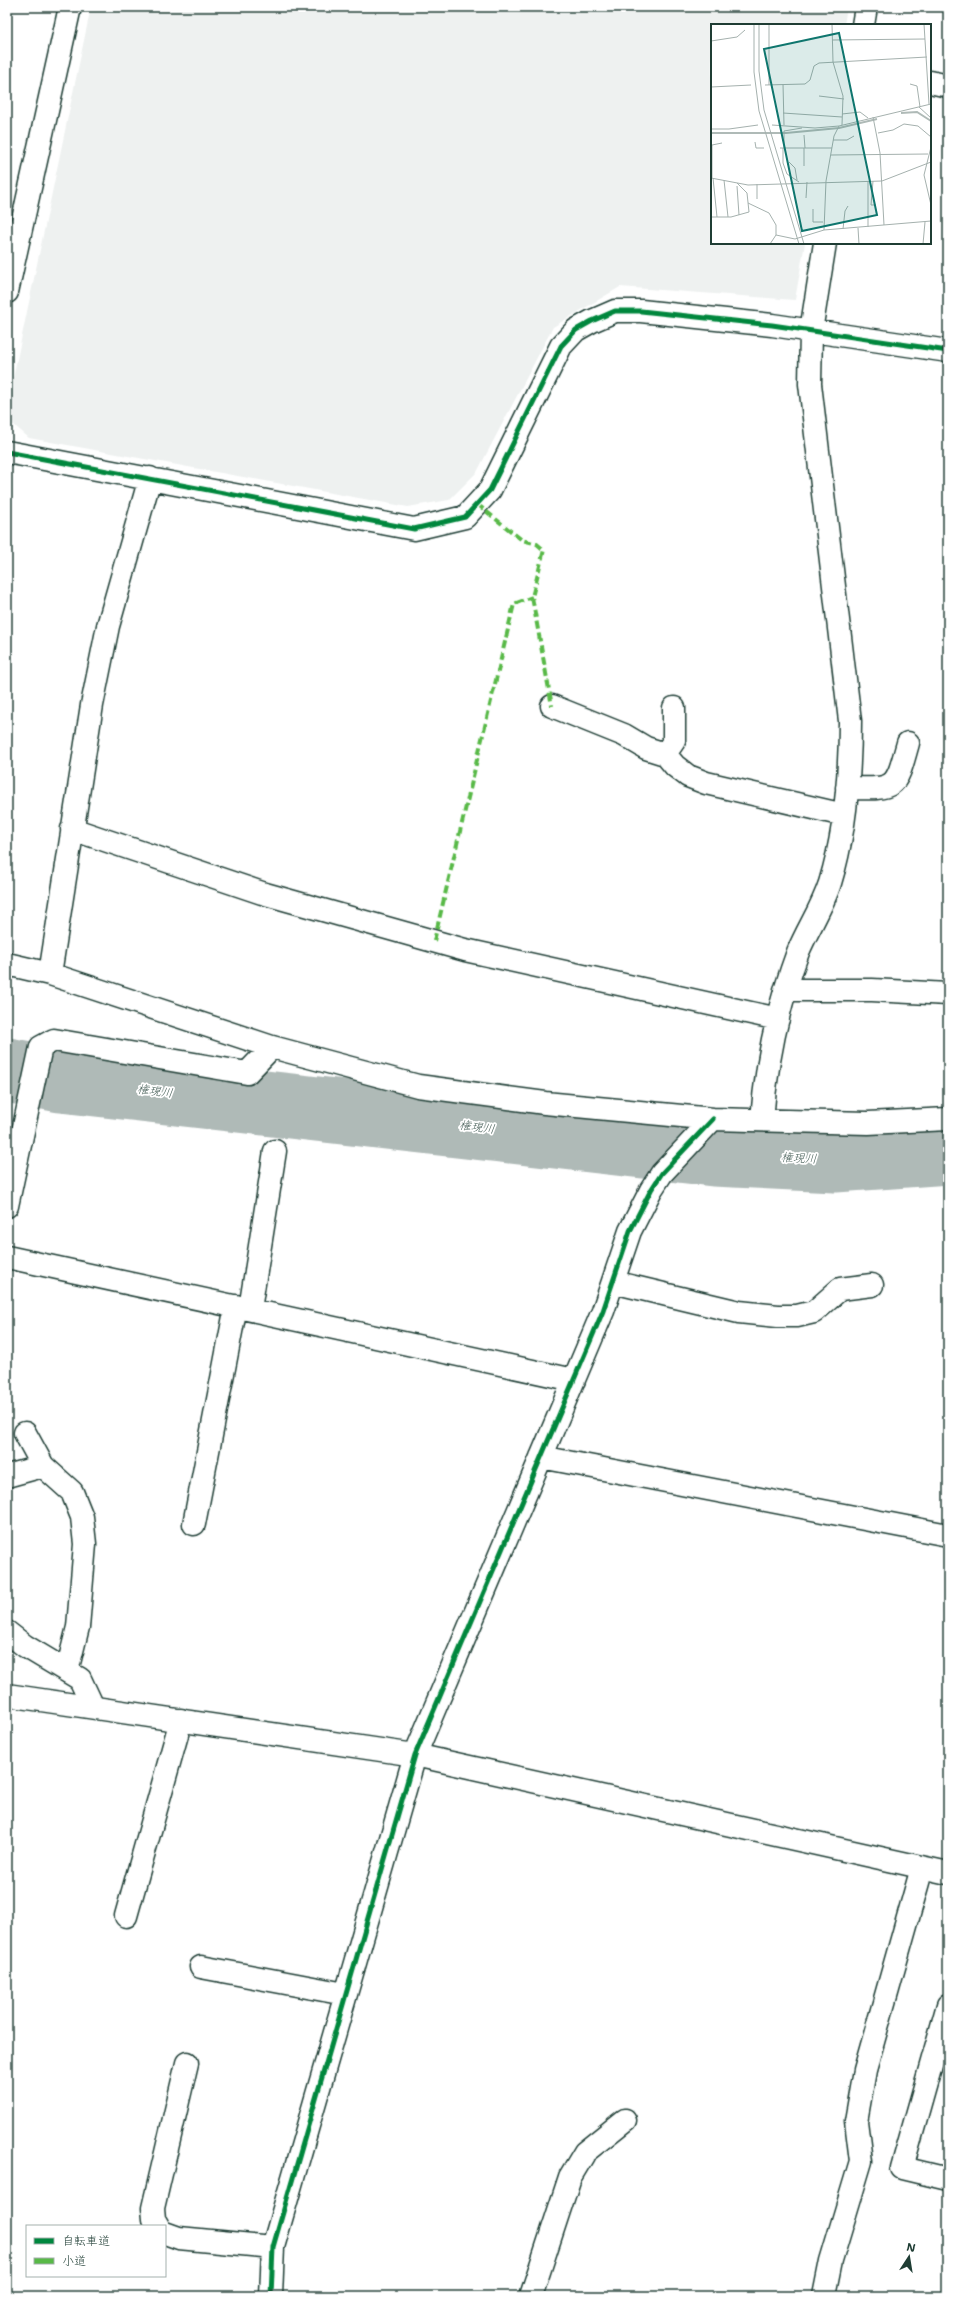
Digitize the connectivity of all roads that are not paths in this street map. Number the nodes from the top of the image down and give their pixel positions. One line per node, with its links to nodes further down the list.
1 (70, 7): 7 (street)
2 (866, 7): 3 (street)
3 (862, 24)
4 (931, 82): 5 (street)
5 (948, 86)
6 (825, 244): 8 (street)
7 (7, 292)
8 (811, 331): 9 (street); 11 (street); 16 (street)
9 (948, 351)
10 (7, 452): 11 (street)
11 (150, 478): 18 (street)
12 (552, 706): 15 (street)
13 (674, 708): 15 (street)
14 (908, 743): 16 (street)
15 (665, 754): 17 (street)
16 (847, 788): 17 (street)
17 (844, 815): 21 (street)
18 (72, 829): 20 (street); 23 (street)
19 (7, 964): 20 (street)
20 (50, 974): 24 (street)
21 (784, 990): 22 (street); 23 (street)
22 (948, 994)
23 (778, 1019): 26 (street)
24 (272, 1047): 27 (street); 29 (street)
25 (948, 1119): 26 (street)
26 (762, 1120): 27 (street)
27 (708, 1125): 31 (street)
28 (275, 1151): 33 (street)
29 (7, 1206)
30 (7, 1256): 33 (street)
31 (613, 1282): 32 (street); 34 (street)
32 (872, 1285)
33 (243, 1308): 34 (street); 39 (street)
34 (574, 1380): 36 (street)
35 (24, 1433): 37 (street)
36 (542, 1457): 40 (street); 46 (street)
37 (43, 1466): 38 (street); 42 (street)
38 (7, 1476)
39 (194, 1524)
40 (948, 1535)
41 (7, 1632): 42 (street)
42 (67, 1671): 44 (street)
43 (7, 1695): 44 (street)
44 (93, 1707): 45 (street)
45 (181, 1720): 46 (street); 49 (street)
46 (415, 1755): 47 (street); 51 (street)
47 (922, 1868): 48 (street); 61 (street)
48 (948, 1873)
49 (126, 1916)
50 (201, 1967): 51 (street)
51 (345, 1994): 58 (street)
52 (948, 2005): 55 (street)
53 (187, 2063): 56 (street)
54 (625, 2120): 60 (street)
55 (948, 2179)
56 (157, 2225)
57 (166, 2232): 58 (street)
58 (273, 2247): 59 (street)
59 (271, 2296)
60 (531, 2296)
61 (824, 2296)

